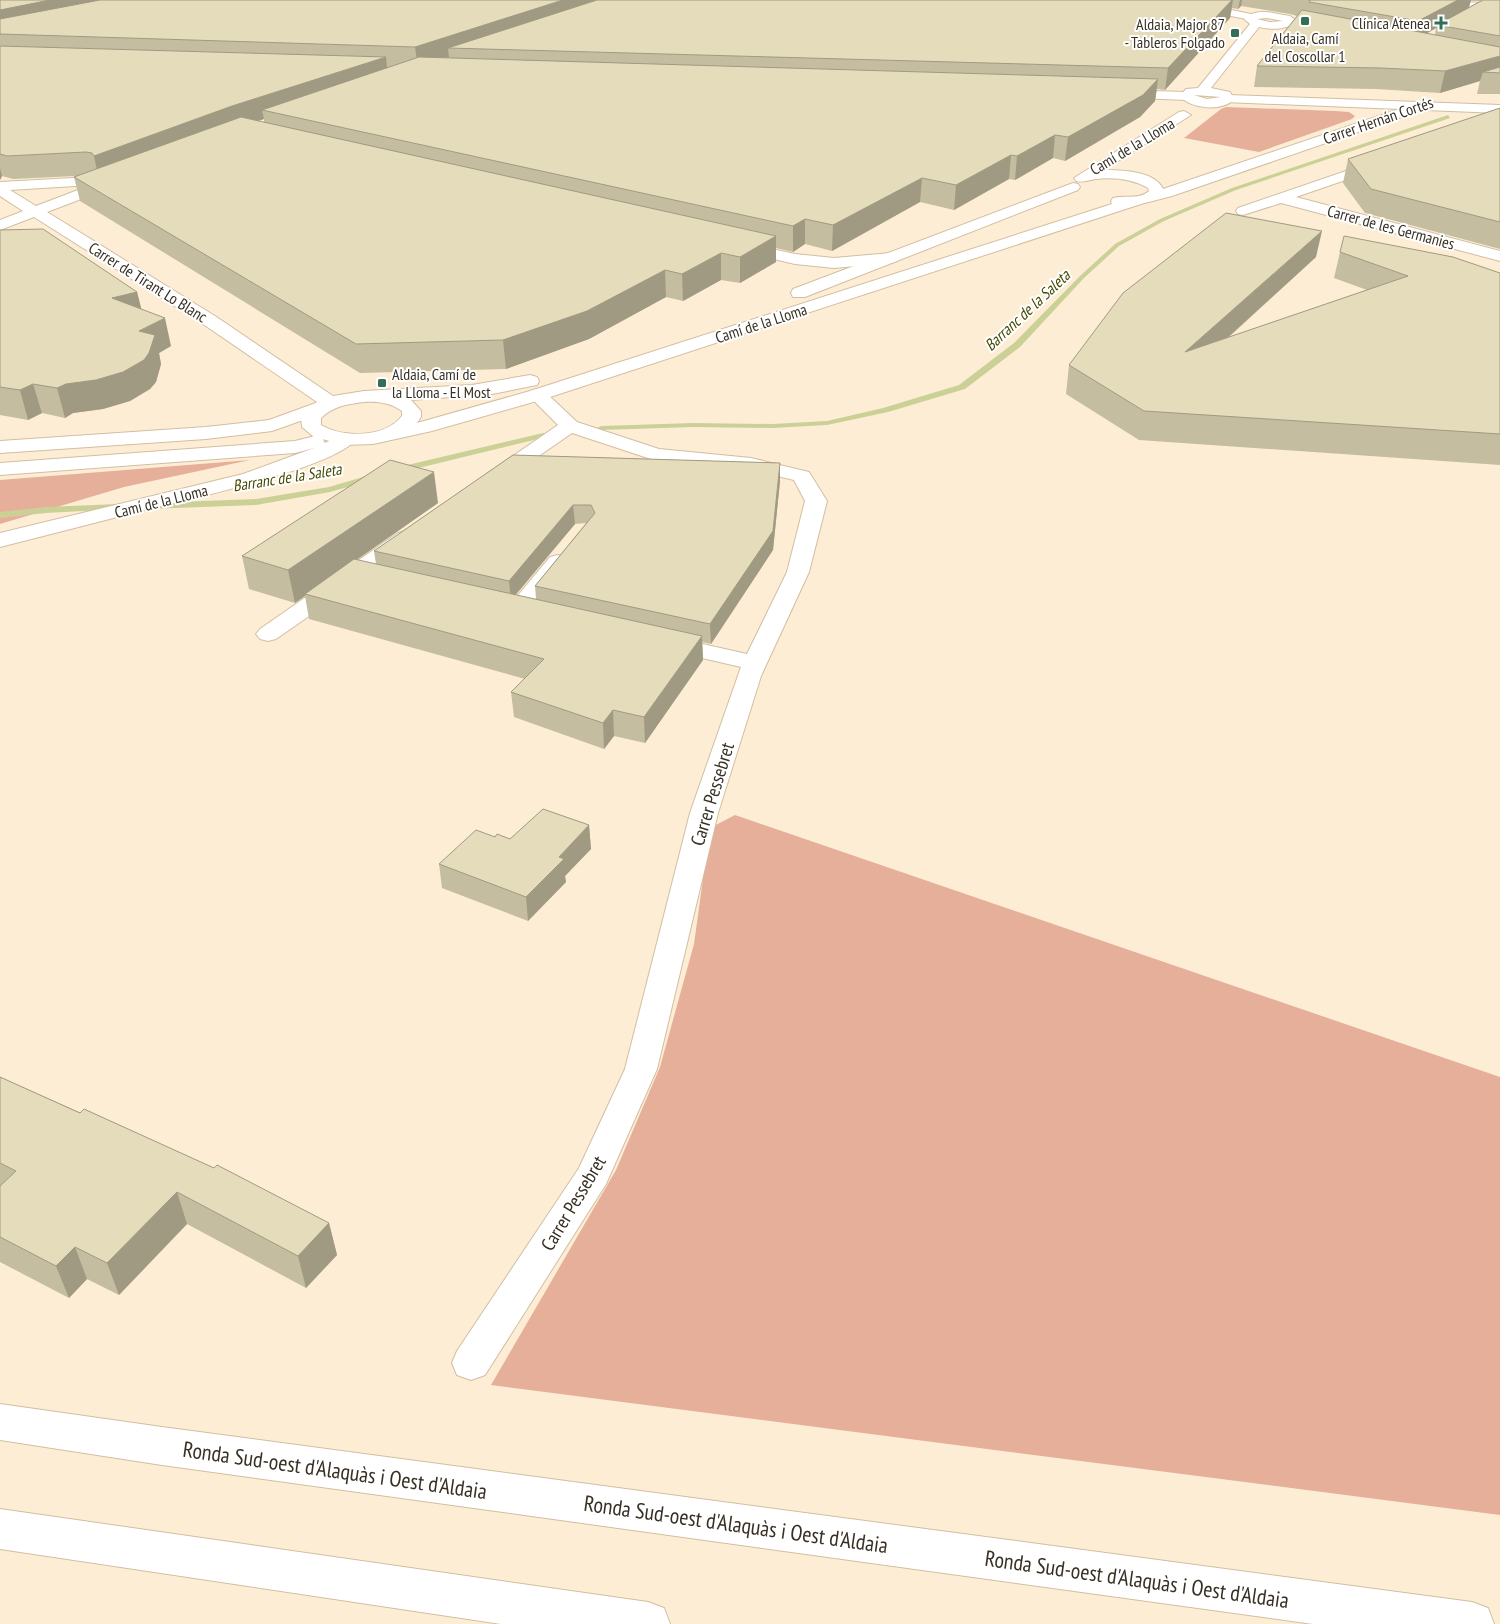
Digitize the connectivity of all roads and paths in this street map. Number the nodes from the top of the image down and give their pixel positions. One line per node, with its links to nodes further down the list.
1 (1166, 0): 6 (street)
2 (1372, 0): 3 (street)
3 (1492, 4): 4 (street)
4 (1474, 15)
5 (1275, 16): 6 (street); 7 (street); 8 (street)
6 (1254, 20): 12 (street, Camí de la Lloma)
7 (1294, 23)
8 (1261, 39)
9 (1223, 92): 12 (street); 13 (street); 14 (street)
10 (1106, 93): 12 (street)
11 (1460, 94): 13 (street, Carrer Hernán Cortés)
12 (1196, 96): 18 (street, Camí de la Lloma)
13 (1440, 99): 15 (street, Carrer Hernán Cortés)
14 (1362, 104): 15 (street); 19 (street)
15 (1416, 107): 16 (street); 19 (street, Carrer Hernán Cortés)
16 (1452, 107): 17 (street); 20 (street, Carrer Hernán Cortés)
17 (1500, 109)
18 (1184, 115): 21 (street, Camí de la Lloma); 27 (street, Camí de la Lloma)
19 (1387, 119): 24 (street, Carrer Hernán Cortés)
20 (1492, 122)
21 (1154, 150)
22 (1391, 159): 28 (street)
23 (1143, 162): 24 (street, Camí de la Lloma)
24 (1146, 185): 27 (street); 29 (street, Camí de la Lloma)
25 (0, 186): 31 (street)
26 (0, 190): 31 (street, Carrer de Tirant Lo Blanc)
27 (1083, 190): 29 (street); 37 (street, Camí de la Lloma)
28 (1281, 198): 30 (street); 36 (street, Carrer de les Germanies)
29 (1136, 201): 41 (street, Camí de la Lloma)
30 (1243, 211)
31 (34, 212): 32 (street); 35 (street, Carrer de Tirant Lo Blanc)
32 (0, 226)
33 (727, 244): 38 (street)
34 (58, 245): 35 (street)
35 (91, 246): 40 (street, Carrer de Tirant Lo Blanc)
36 (1500, 256)
37 (891, 258): 38 (street); 39 (street, Camí de la Lloma)
38 (795, 259): 39 (street)
39 (807, 290): 42 (street, Camí de la Lloma)
40 (295, 376): 42 (street, Carrer de Tirant Lo Blanc); 43 (street, Carrer de Tirant Lo Blanc)
41 (537, 395): 44 (street, Carrer Pessebret); 45 (street, Camí de la Lloma)
42 (364, 396): 43 (street); 45 (street)
43 (322, 408): 46 (street, Carrer de Tirant Lo Blanc); 47 (street); 48 (street, Camí de la Lloma)
44 (570, 426): 50 (street); 59 (street, Carrer Pessebret)
45 (384, 435): 46 (street, Camí de la Lloma)
46 (340, 439): 48 (street, Camí de la Lloma); 52 (street, Camí de la Lloma)
47 (0, 447)
48 (200, 453): 49 (street, Camí de la Lloma)
49 (0, 469)
50 (477, 488)
51 (424, 525): 54 (street)
52 (0, 540)
53 (572, 545): 56 (street)
54 (355, 574): 55 (street); 57 (street)
55 (384, 581)
56 (518, 610)
57 (268, 634)
58 (642, 638): 59 (street)
59 (756, 663): 60 (street, Carrer Pessebret)
60 (471, 1363)
61 (0, 1422): 64 (street, Ronda Sud-oest d'Alaquàs i Oest d'Aldaia)
62 (0, 1530): 63 (street)
63 (648, 1624)
64 (1472, 1624)

